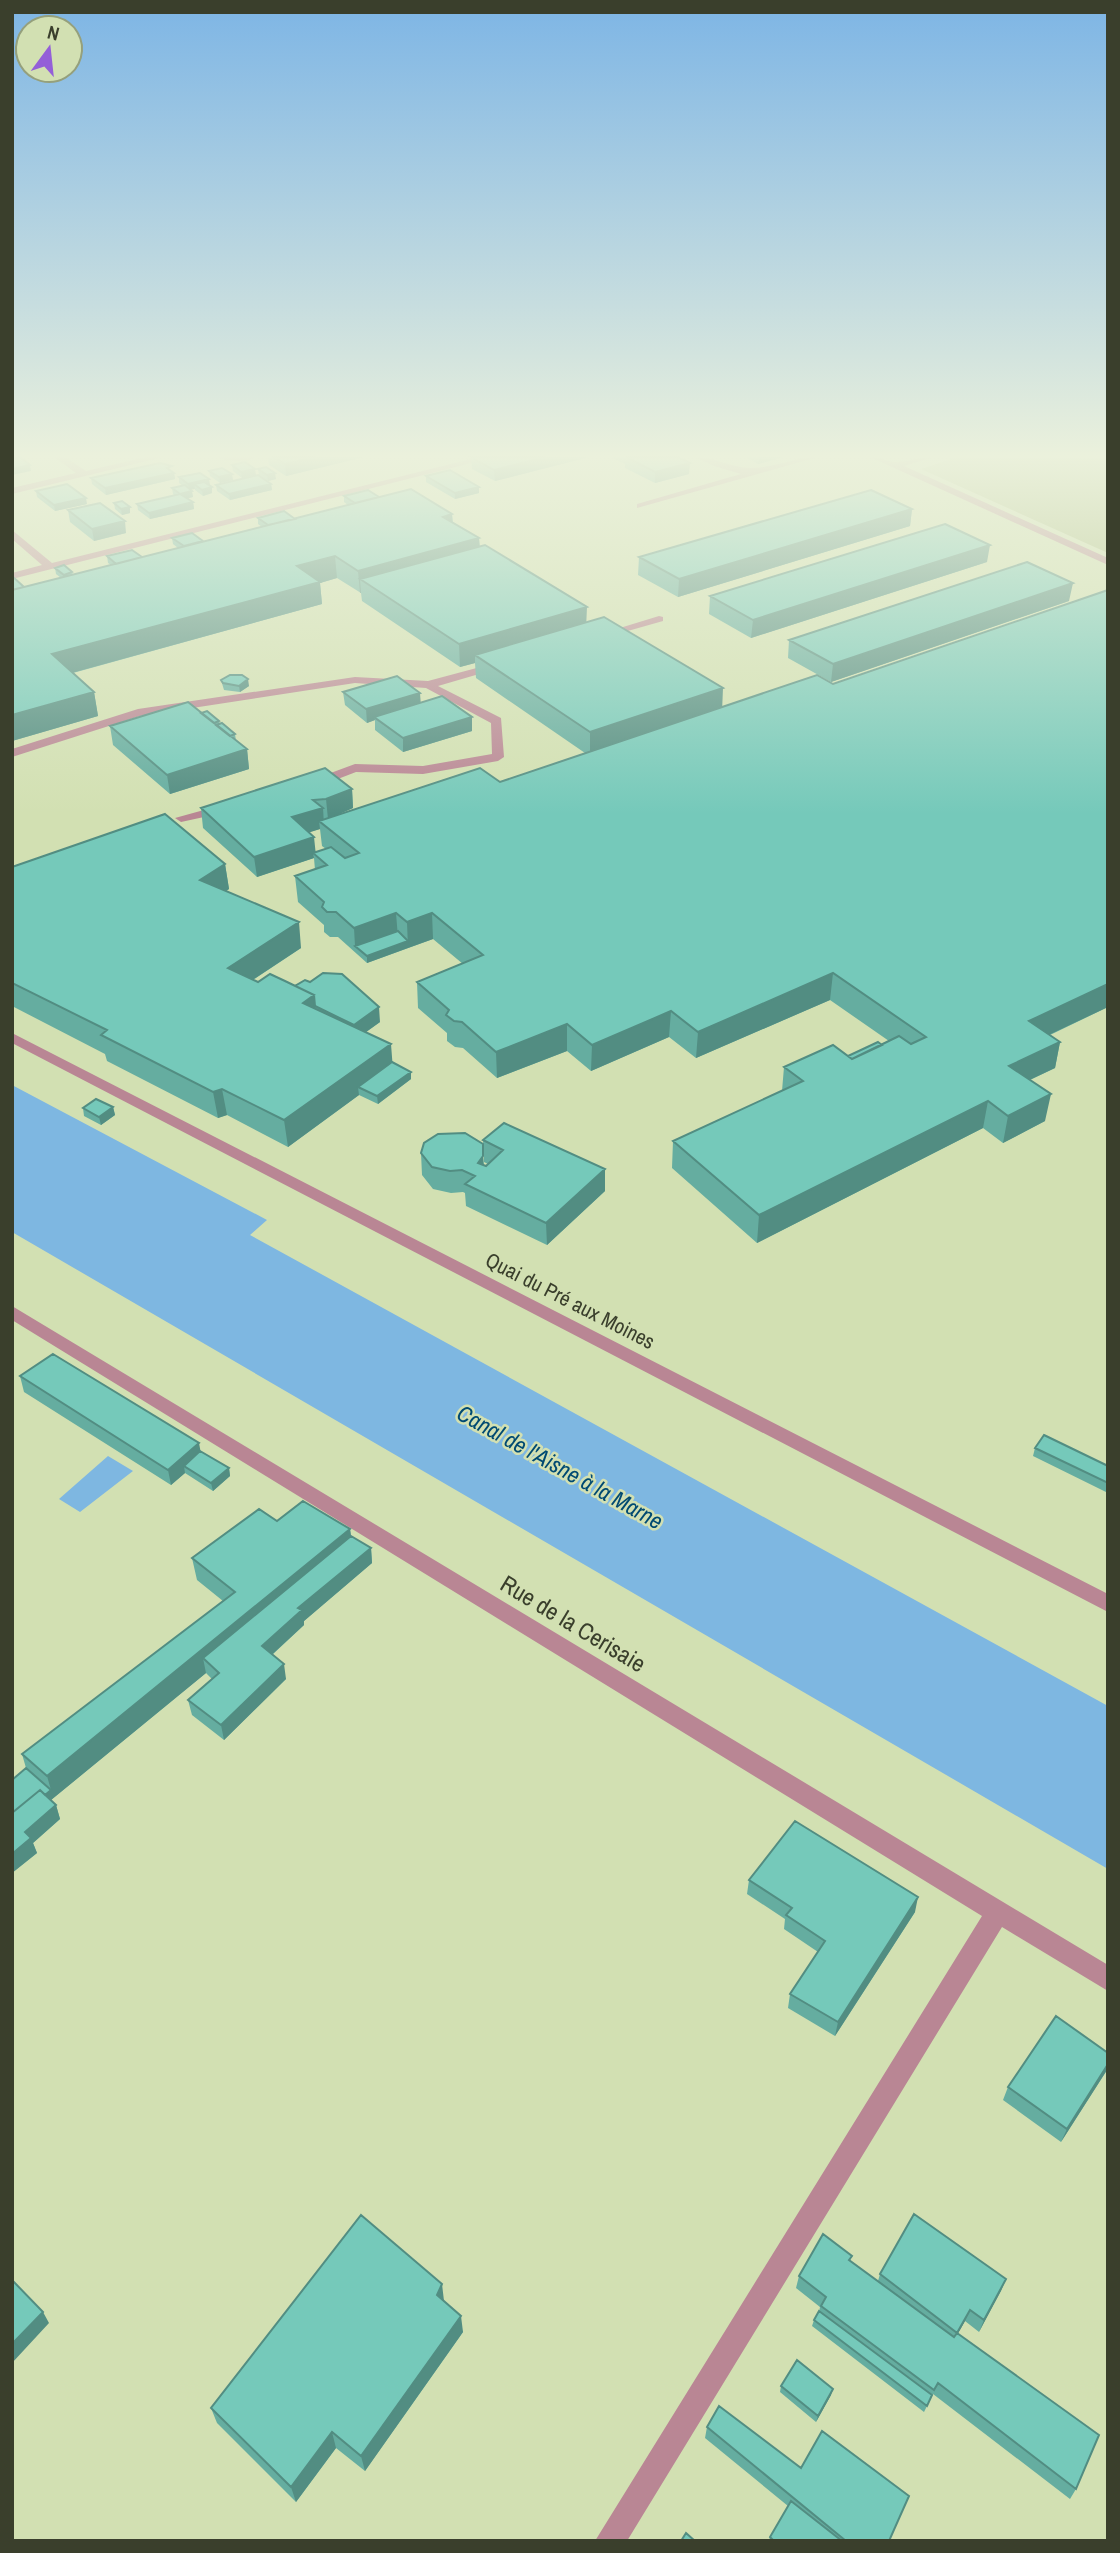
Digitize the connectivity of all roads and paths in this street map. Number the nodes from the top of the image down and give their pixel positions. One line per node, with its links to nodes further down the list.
1 (659, 619): 2 (street)
2 (595, 638)
3 (505, 663): 4 (street)
4 (428, 685): 5 (street); 6 (street)
5 (12, 753)
6 (306, 787)
7 (231, 807): 8 (street)
8 (181, 818)
9 (12, 1037): 11 (street, Quai du Pré aux Moines)
10 (12, 1312): 12 (street, Rue de la Cerisaie)
11 (1108, 1604)
12 (998, 1912): 13 (street, Rue de la Cerisaie); 14 (street)
13 (1108, 1979)
14 (610, 2541)

